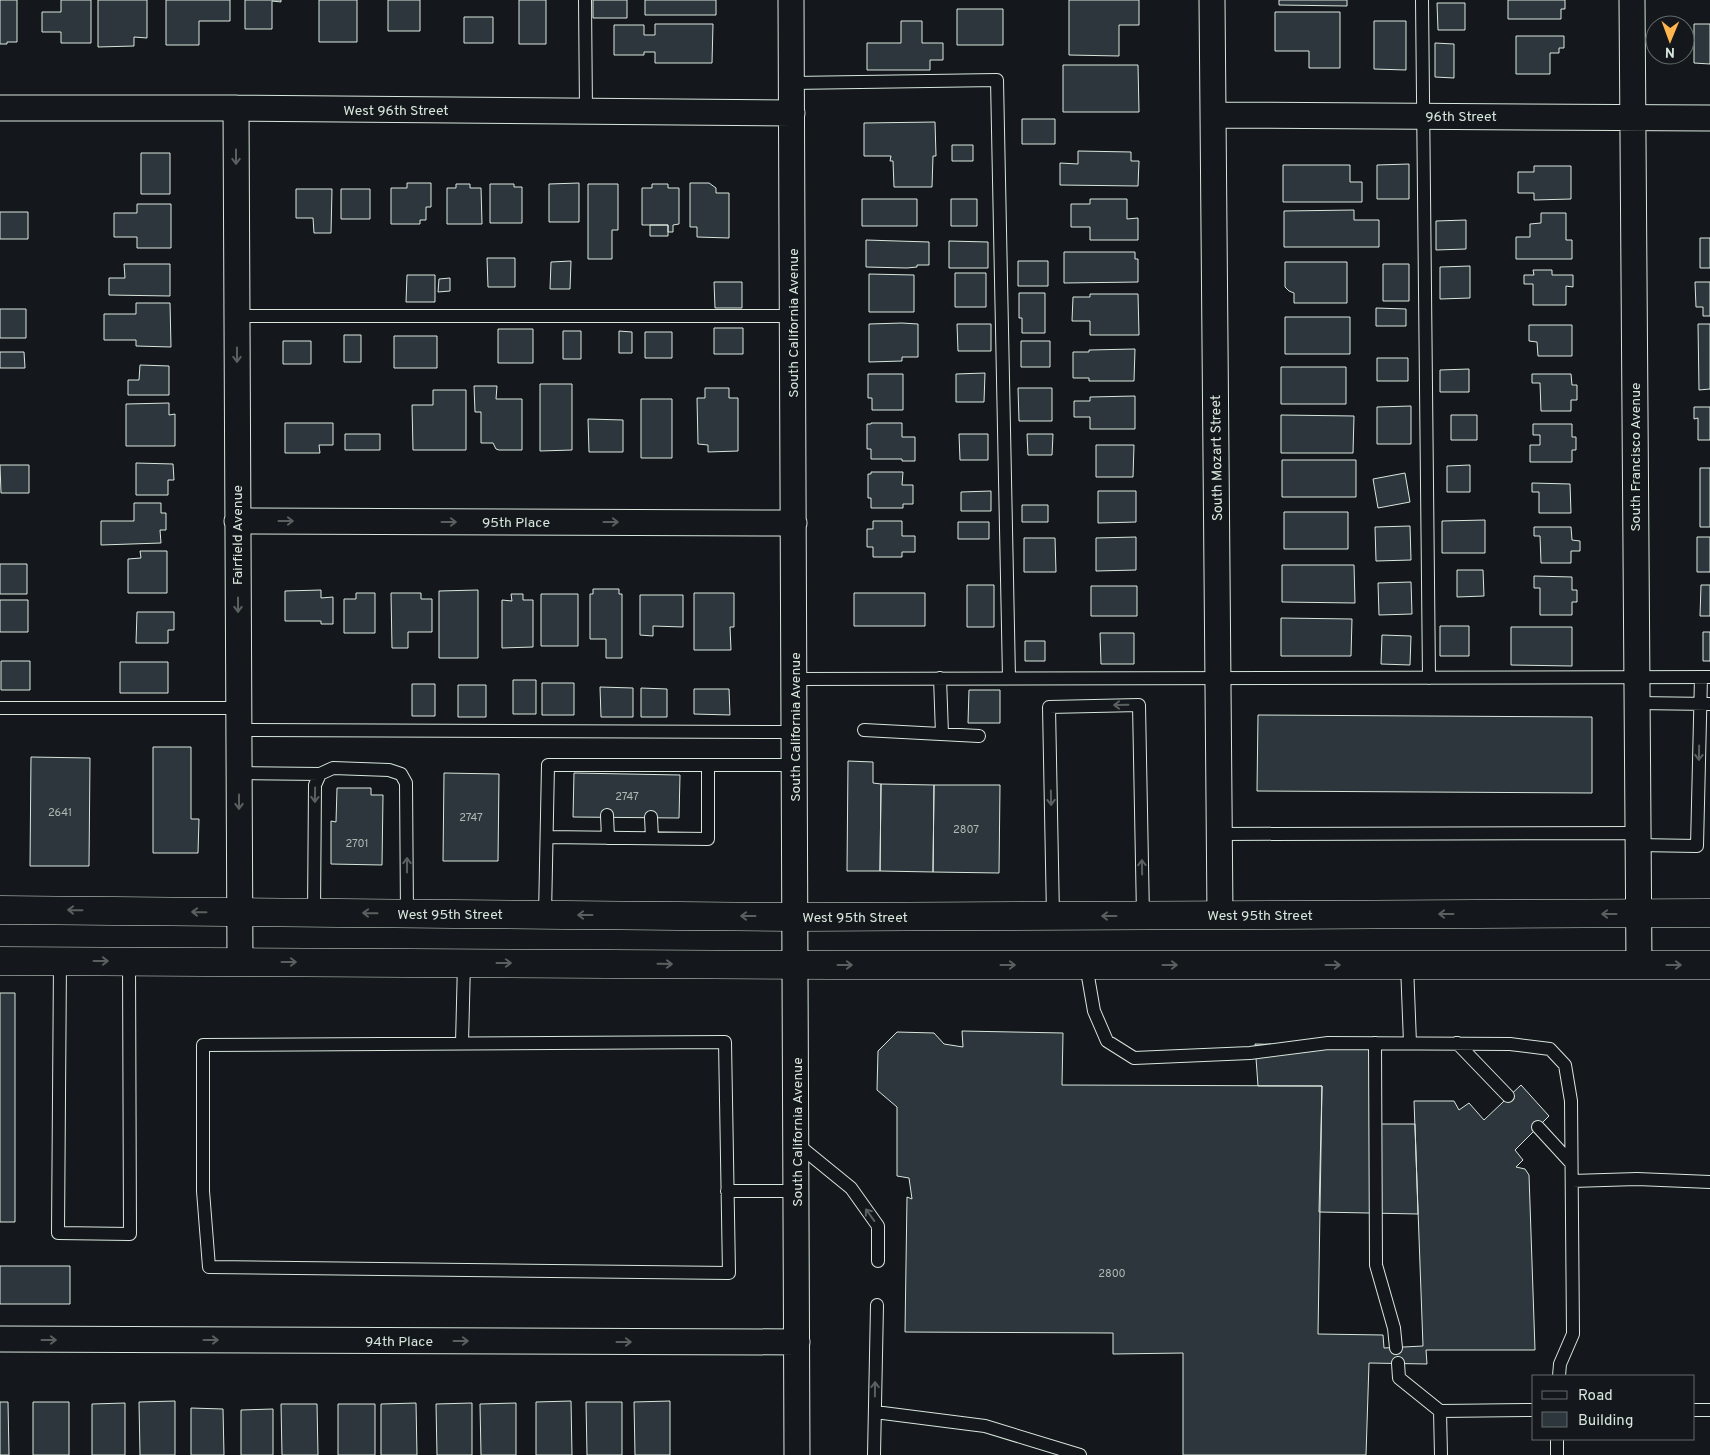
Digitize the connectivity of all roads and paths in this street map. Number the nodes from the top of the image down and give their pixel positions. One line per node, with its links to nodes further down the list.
1 (585, 0): 9 (lane)
2 (791, 0): 6 (street, South California Avenue)
3 (1212, 0): 11 (street, South Mozart Street)
4 (1422, 0): 12 (lane)
5 (1632, 0): 13 (street, South Francisco Avenue)
6 (792, 83): 10 (street, South California Avenue); 22 (lane)
7 (0, 108): 8 (street, West 96th Street)
8 (236, 108): 9 (street, West 96th Street); 15 (street, Fairfield Avenue, one-way to 15)
9 (586, 111): 10 (street, West 96th Street)
10 (792, 113): 16 (street, South California Avenue)
11 (1213, 115): 12 (street, 96th Street); 23 (street, South Mozart Street)
12 (1423, 116): 13 (street, 96th Street); 24 (lane)
13 (1633, 117): 14 (street, 96th Street); 19 (street, South Francisco Avenue)
14 (1710, 118)
15 (237, 316): 16 (lane); 17 (street, Fairfield Avenue, one-way to 17)
16 (793, 316): 18 (street, South California Avenue)
17 (237, 521): 18 (street, 95th Place, one-way to 18); 29 (street, Fairfield Avenue, one-way to 29)
18 (794, 523): 25 (street, South California Avenue)
19 (1637, 677): 20 (lane); 24 (lane); 26 (street, South Francisco Avenue)
20 (1705, 677): 27 (lane)
21 (940, 678): 22 (lane); 25 (lane); 32 (lane)
22 (1009, 678): 23 (lane)
23 (1218, 678): 24 (lane); 40 (street, South Mozart Street)
24 (1429, 678)
25 (795, 679): 31 (street, South California Avenue)
26 (1637, 703): 27 (lane); 44 (street, South Francisco Avenue)
27 (1705, 704): 44 (lane, one-way to 44)
28 (0, 708): 29 (lane)
29 (238, 719): 31 (lane); 36 (street, Fairfield Avenue)
30 (864, 730): 32 (lane)
31 (795, 732): 35 (street, South California Avenue)
32 (942, 734): 33 (lane)
33 (979, 736)
34 (708, 765): 35 (lane); 41 (lane); 43 (lane)
35 (795, 765): 55 (street, South California Avenue)
36 (239, 773): 37 (lane); 46 (street, Fairfield Avenue, one-way to 46)
37 (320, 774): 47 (lane, one-way to 47); 48 (lane, one-way to 37)
38 (607, 815): 42 (lane)
39 (651, 817): 43 (lane)
40 (1219, 834): 44 (lane); 52 (street, South Mozart Street)
41 (547, 837): 42 (lane); 51 (lane)
42 (608, 838): 43 (lane)
43 (652, 838)
44 (1638, 839): 49 (street, South Francisco Avenue)
45 (0, 910): 46 (main road, West 95th Street, one-way to 45)
46 (239, 912): 47 (main road, West 95th Street); 59 (street, Fairfield Avenue)
47 (314, 912): 48 (main road, West 95th Street, one-way to 47)
48 (407, 914): 51 (main road, West 95th Street)
49 (1638, 914): 50 (main road, West 95th Street); 52 (main road, West 95th Street, one-way to 52); 64 (street, South Francisco Avenue)
50 (1710, 914)
51 (545, 915): 55 (main road, West 95th Street, one-way to 51)
52 (1220, 915): 54 (main road, West 95th Street)
53 (1053, 916): 54 (main road, West 95th Street, one-way to 53); 54 (lane, one-way to 53); 55 (main road, West 95th Street)
54 (1143, 916)
55 (796, 917): 61 (street, South California Avenue)
56 (0, 961): 57 (main road)
57 (60, 961): 58 (main road, one-way to 58); 58 (lane)
58 (129, 962): 59 (main road)
59 (240, 962): 60 (main road, one-way to 60)
60 (464, 963): 61 (main road, one-way to 61); 66 (lane)
61 (796, 965): 62 (main road, one-way to 62); 72 (street, South California Avenue)
62 (1086, 965): 63 (main road, one-way to 63); 67 (lane)
63 (1407, 965): 64 (main road); 68 (lane)
64 (1639, 965): 65 (main road, one-way to 65)
65 (1710, 965)
66 (462, 1043): 76 (lane); 76 (lane)
67 (1375, 1043): 68 (lane); 82 (lane)
68 (1410, 1043): 69 (lane)
69 (1457, 1044): 70 (lane); 73 (lane)
70 (1508, 1096)
71 (1538, 1127): 73 (lane)
72 (797, 1144): 77 (street, South California Avenue); 78 (lane, one-way to 72)
73 (1572, 1163): 74 (lane)
74 (1572, 1181): 75 (lane); 84 (lane)
75 (1710, 1182)
76 (727, 1191): 77 (lane)
77 (797, 1191): 81 (street, South California Avenue)
78 (878, 1262)
79 (877, 1305): 89 (lane, one-way to 79)
80 (0, 1339): 81 (street, 94th Place, one-way to 81)
81 (797, 1342): 91 (street, South California Avenue)
82 (1396, 1348)
83 (1398, 1363): 88 (lane)
84 (1559, 1375)
85 (1532, 1410): 88 (lane)
86 (1695, 1410): 87 (lane)
87 (1710, 1410)
88 (1440, 1411): 94 (lane)
89 (875, 1412): 92 (lane); 93 (lane)
90 (1557, 1440): 95 (lane)
91 (798, 1455)
92 (874, 1455)
93 (1080, 1455)
94 (1441, 1455)
95 (1557, 1455)

